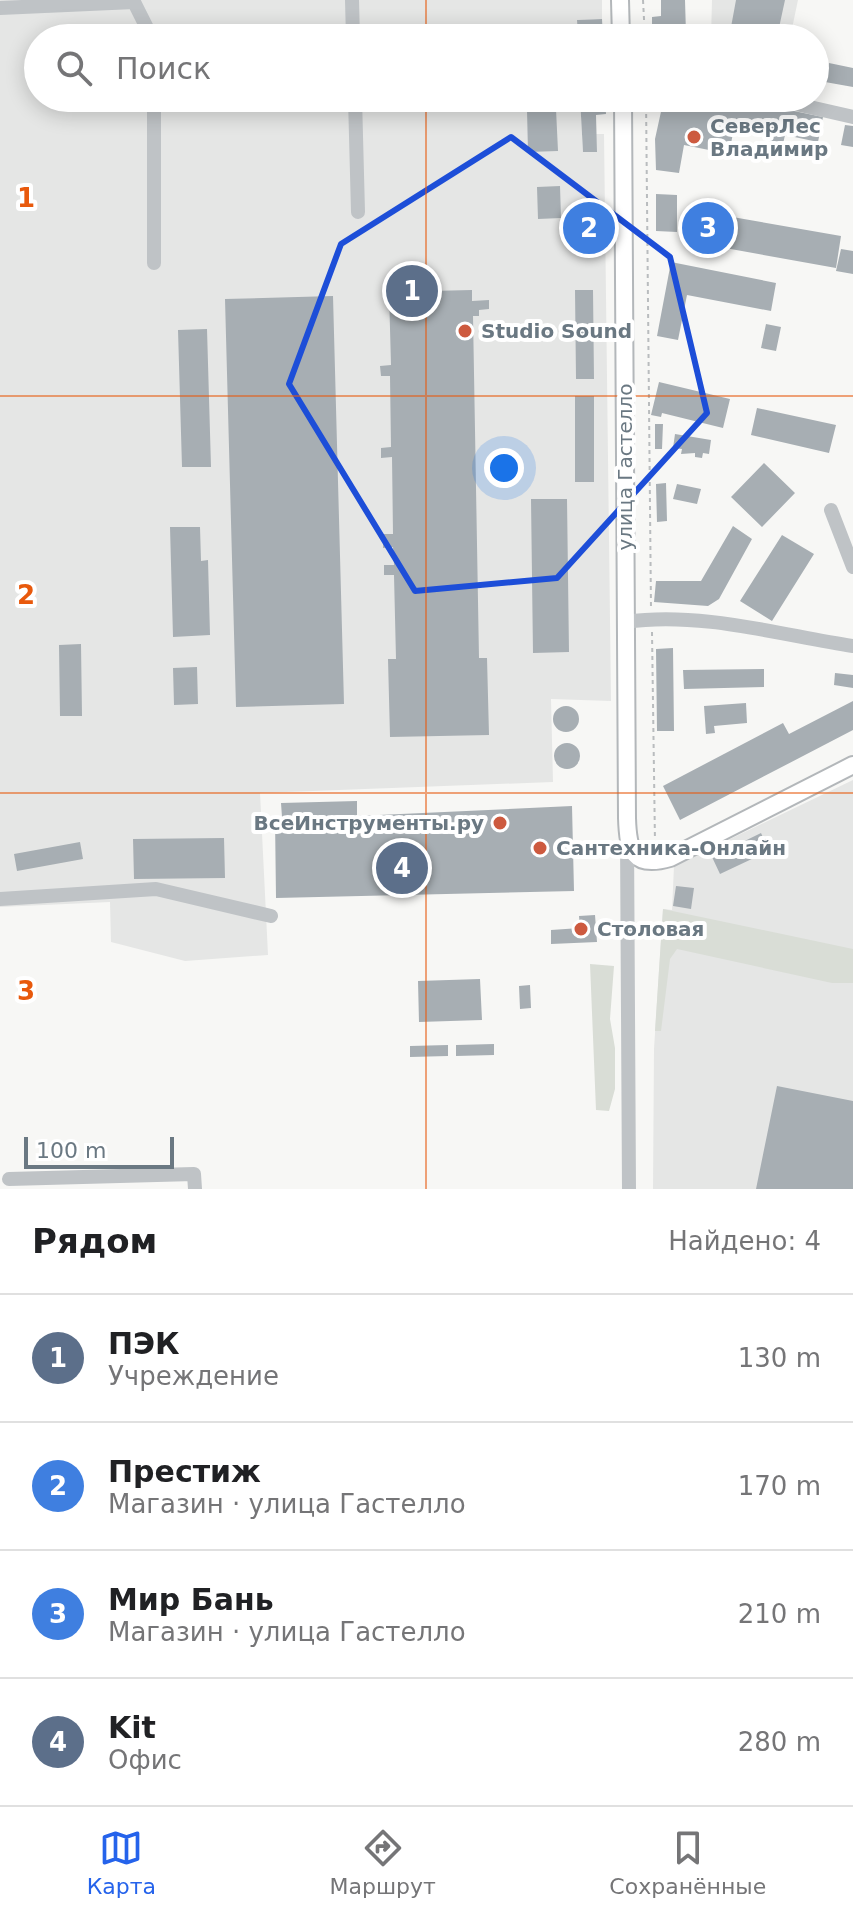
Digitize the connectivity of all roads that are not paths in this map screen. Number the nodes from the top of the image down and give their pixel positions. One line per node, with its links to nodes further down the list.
1 (352, 0): 5 (street)
2 (620, 0): 6 (main road)
3 (0, 8): 4 (street)
4 (145, 24)
5 (353, 24)
6 (621, 24)
7 (154, 112): 13 (street)
8 (355, 112): 12 (street)
9 (623, 112): 16 (main road, улица Гастелло)
10 (829, 112): 11 (street)
11 (853, 117)
12 (358, 212)
13 (154, 263)
14 (831, 510): 15 (street)
15 (853, 567)
16 (626, 622): 17 (street); 19 (main road, улица Гастелло)
17 (853, 646)
18 (853, 765): 20 (main road)
19 (627, 836): 20 (main road, улица Гастелло); 21 (street, улица Гастелло)
20 (659, 861): 21 (street)
21 (626, 880): 26 (street, улица Гастелло)
22 (0, 899): 23 (street)
23 (271, 916)
24 (9, 1179): 25 (street)
25 (195, 1189)
26 (629, 1189)

